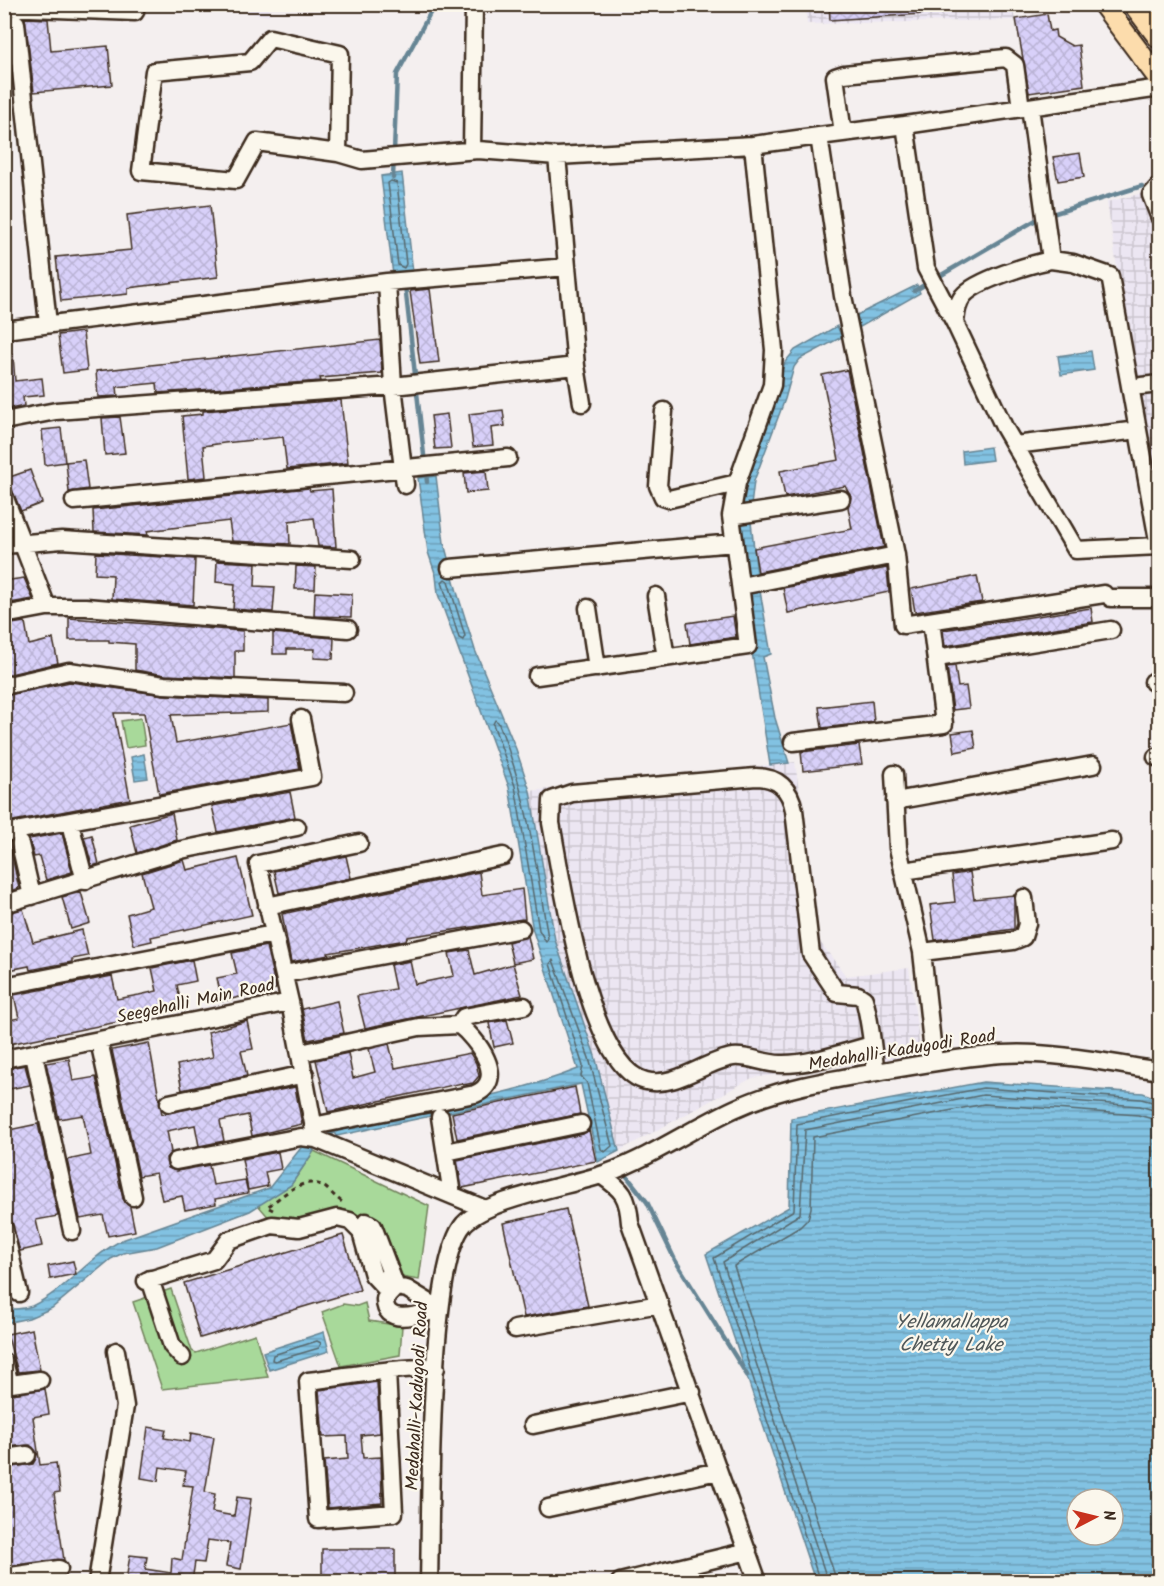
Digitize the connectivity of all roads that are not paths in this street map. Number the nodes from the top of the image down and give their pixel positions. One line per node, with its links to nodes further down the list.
1 (135, 4): 5 (street)
2 (474, 4): 15 (street)
3 (1103, 4): 8 (main road)
4 (1136, 4): 7 (highway)
5 (4, 7)
6 (16, 23): 24 (street)
7 (1160, 36)
8 (1160, 80)
9 (1160, 88): 10 (street)
10 (1026, 107): 11 (street); 12 (street); 20 (street)
11 (904, 124): 12 (street); 23 (street)
12 (843, 133): 13 (street)
13 (819, 136): 14 (street); 45 (street)
14 (753, 145): 17 (street); 37 (street)
15 (472, 150): 16 (street); 17 (street)
16 (338, 153): 16 (street)
17 (557, 156): 21 (street)
18 (1160, 186): 19 (street)
19 (1160, 218)
20 (1052, 260): 23 (street); 33 (street)
21 (567, 267): 22 (street); 26 (street)
22 (387, 282): 24 (street); 28 (street)
23 (956, 323): 34 (street)
24 (48, 324): 25 (street)
25 (4, 330)
26 (576, 366): 28 (street); 30 (street)
27 (1160, 384): 29 (street)
28 (393, 386): 32 (street); 36 (street)
29 (1141, 386)
30 (582, 403)
31 (664, 411): 37 (street)
32 (4, 421)
33 (1138, 430): 34 (street); 34 (street)
34 (1015, 446)
35 (508, 458): 36 (street)
36 (404, 477): 40 (street)
37 (737, 483): 41 (street)
38 (4, 496): 42 (street)
39 (841, 499): 41 (street)
40 (74, 501)
41 (731, 516): 43 (street)
42 (21, 542): 44 (street); 46 (street); 51 (street)
43 (734, 543): 47 (street); 48 (street)
44 (4, 545)
45 (896, 555): 48 (street); 54 (street)
46 (352, 559)
47 (450, 568)
48 (741, 586): 57 (street)
49 (656, 596): 57 (street)
50 (1160, 598): 54 (street)
51 (47, 607): 53 (street); 55 (street)
52 (588, 608): 59 (street)
53 (4, 615)
54 (931, 621): 58 (street)
55 (348, 629)
56 (1111, 630): 58 (street)
57 (666, 658): 59 (street)
58 (937, 658): 64 (street)
59 (597, 668): 60 (street)
60 (537, 676)
61 (4, 686): 62 (street)
62 (344, 693)
63 (301, 719): 69 (street)
64 (793, 742)
65 (1093, 765): 67 (street)
66 (894, 774): 67 (street)
67 (896, 801): 75 (street)
68 (297, 827): 76 (street)
69 (5, 830)
70 (72, 831): 76 (street)
71 (1112, 841): 75 (street)
72 (359, 843): 80 (street)
73 (20, 844): 77 (street)
74 (503, 856): 80 (street)
75 (903, 871): 83 (street)
76 (85, 880): 77 (street)
77 (32, 896): 79 (street)
78 (1024, 898): 83 (street)
79 (4, 904)
80 (267, 906): 82 (street)
81 (521, 929): 84 (street)
82 (273, 933): 84 (street); 85 (street)
83 (922, 952): 94 (street)
84 (284, 974): 86 (street)
85 (4, 986)
86 (290, 1002): 89 (street, Seegehalli Main Road); 91 (street, Seegehalli Main Road)
87 (524, 1006): 88 (street)
88 (459, 1024): 91 (street); 101 (street)
89 (99, 1041): 92 (street, Seegehalli Main Road); 106 (street)
90 (872, 1046): 90 (street); 96 (street)
91 (301, 1053): 97 (street, Seegehalli Main Road)
92 (34, 1054): 93 (street, Seegehalli Main Road); 110 (street)
93 (4, 1059)
94 (934, 1061): 95 (street, Medahalli-Kadugodi Road); 96 (street, Medahalli-Kadugodi Road)
95 (1160, 1071)
96 (876, 1072): 104 (street, Medahalli-Kadugodi Road)
97 (305, 1074): 98 (street); 101 (street, Seegehalli Main Road)
98 (169, 1103)
99 (440, 1118): 102 (street)
100 (581, 1125): 102 (street)
101 (314, 1132): 103 (street); 105 (street)
102 (446, 1152): 105 (street)
103 (176, 1161)
104 (605, 1173): 107 (street, Medahalli-Kadugodi Road); 113 (street)
105 (452, 1196): 107 (street)
106 (133, 1197)
107 (485, 1209): 114 (street, Medahalli-Kadugodi Road)
108 (366, 1222): 111 (street)
109 (4, 1228): 112 (street)
110 (72, 1230)
111 (392, 1290): 114 (street); 114 (street); 117 (street)
112 (19, 1293)
113 (660, 1304): 115 (street); 123 (street)
114 (440, 1309): 119 (street, Medahalli-Kadugodi Road)
115 (515, 1329)
116 (116, 1351): 132 (street)
117 (182, 1357)
118 (4, 1362): 122 (street)
119 (436, 1368): 120 (street); 133 (street, Medahalli-Kadugodi Road)
120 (387, 1371): 120 (street)
121 (40, 1380): 122 (street)
122 (7, 1385)
123 (692, 1392): 124 (street); 127 (street)
124 (533, 1425)
125 (27, 1455): 126 (street)
126 (4, 1458)
127 (718, 1471): 128 (street); 129 (street)
128 (548, 1508)
129 (748, 1551): 134 (street); 135 (street)
130 (59, 1569): 131 (street)
131 (4, 1576)
132 (97, 1581)
133 (429, 1581)
134 (620, 1581)
135 (758, 1581)

